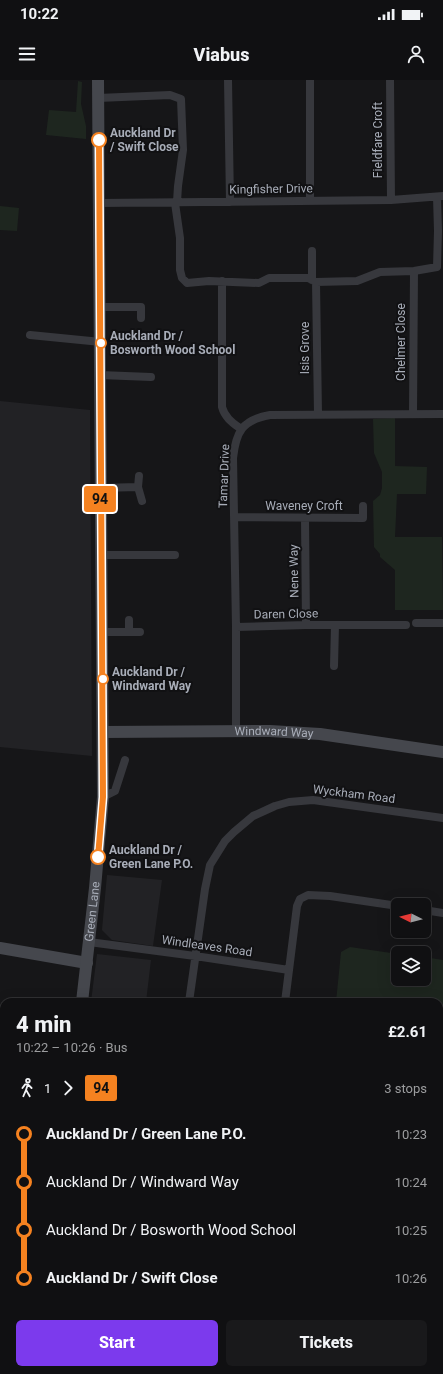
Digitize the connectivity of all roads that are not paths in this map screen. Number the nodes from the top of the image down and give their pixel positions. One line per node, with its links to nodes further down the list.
1 (98, 80): 5 (street, Green Lane)
2 (228, 80): 10 (street)
3 (310, 80): 8 (street)
4 (390, 80): 7 (street, Fieldfare Croft)
5 (98, 98): 9 (street); 11 (street, Green Lane)
6 (440, 197): 7 (street, Kingfisher Drive); 13 (street)
7 (390, 200): 8 (street, Kingfisher Drive)
8 (310, 201): 10 (street, Kingfisher Drive)
9 (176, 202): 10 (street, Kingfisher Drive); 11 (street, Kingfisher Drive); 14 (street)
10 (230, 202)
11 (99, 203): 16 (street, Green Lane)
12 (312, 251): 15 (street, Isis Grove)
13 (414, 271): 15 (street); 23 (street, Chelmer Close)
14 (222, 281): 15 (street); 25 (street)
15 (314, 281): 22 (street, Isis Grove)
16 (100, 308): 17 (street); 19 (street, Green Lane)
17 (141, 318)
18 (30, 335): 19 (street)
19 (101, 342): 20 (street, Green Lane)
20 (100, 375): 21 (street); 27 (street, Green Lane)
21 (151, 377)
22 (318, 414): 23 (street, Tamar Drive); 25 (street, Tamar Drive)
23 (413, 414): 24 (street, Tamar Drive)
24 (443, 414)
25 (241, 429): 31 (street, Tamar Drive)
26 (139, 476): 28 (street)
27 (100, 488): 28 (street); 33 (street, Green Lane)
28 (138, 488): 29 (street)
29 (142, 501)
30 (363, 506): 32 (street, Waveney Croft)
31 (234, 517): 32 (street, Waveney Croft); 41 (street, Tamar Drive)
32 (305, 518): 38 (street, Nene Way)
33 (101, 555): 34 (street); 42 (street, Green Lane)
34 (175, 555)
35 (129, 620): 43 (street)
36 (416, 622): 37 (street)
37 (443, 623)
38 (306, 625): 39 (street, Daren Close); 41 (street, Daren Close)
39 (335, 625): 40 (street, Daren Close); 45 (street, Daren Close)
40 (406, 625)
41 (236, 627): 46 (street, Tamar Drive)
42 (103, 632): 43 (street); 47 (street, Green Lane)
43 (129, 632): 44 (street)
44 (140, 632)
45 (334, 666)
46 (236, 731): 47 (street, Windward Way); 48 (street, Windward Way)
47 (103, 732): 50 (street, Green Lane)
48 (443, 752)
49 (124, 760): 50 (street)
50 (103, 797): 55 (street, Green Lane)
51 (443, 818): 57 (street, Wyckham Road)
52 (391, 905): 59 (street)
53 (431, 911): 54 (street)
54 (443, 913)
55 (89, 942): 57 (street, Windleaves Road); 58 (street, Green Lane)
56 (0, 948): 58 (street)
57 (195, 956): 59 (street, Windleaves Road); 61 (street, Wyckham Road)
58 (86, 963): 60 (street, Green Lane)
59 (289, 970): 62 (street)
60 (82, 998)
61 (190, 998)
62 (286, 998)
63 (363, 1374): 64 (street)
64 (372, 1374)

